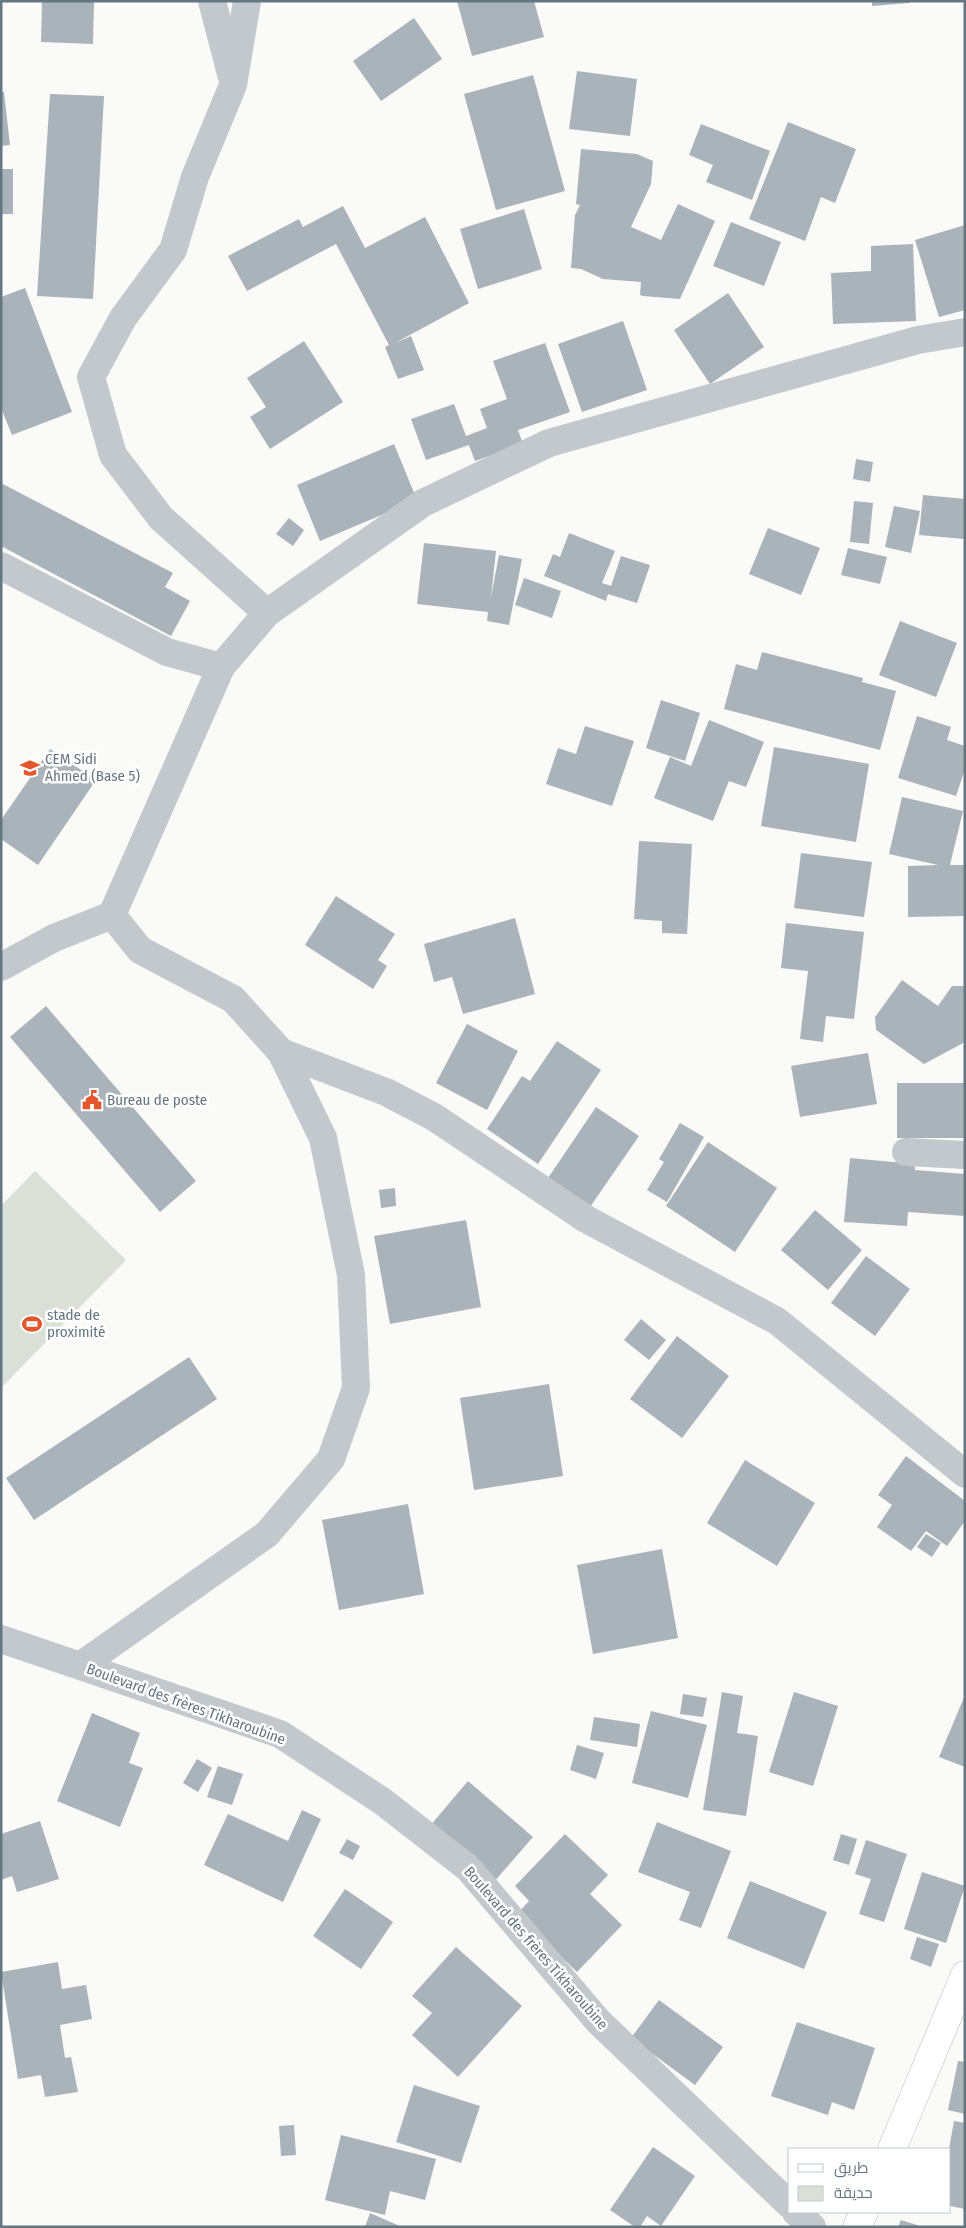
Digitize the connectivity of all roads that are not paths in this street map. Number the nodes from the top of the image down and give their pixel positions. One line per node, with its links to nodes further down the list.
1 (212, 1): 3 (street)
2 (247, 1): 3 (street)
3 (233, 85): 6 (street)
4 (965, 332): 6 (street)
5 (1, 566): 7 (street)
6 (267, 613): 7 (street)
7 (221, 667): 8 (street)
8 (112, 914): 9 (street); 10 (street)
9 (1, 967)
10 (282, 1052): 13 (street); 15 (street)
11 (906, 1152): 12 (street)
12 (965, 1156)
13 (965, 1474)
14 (1, 1638): 15 (street, Boulevard des frères Tikharoubine)
15 (80, 1666): 18 (street, Boulevard des frères Tikharoubine)
16 (965, 1974): 17 (main road)
17 (892, 2148)
18 (788, 2203)
19 (797, 2213): 21 (street)
20 (864, 2213): 22 (main road)
21 (812, 2227)
22 (857, 2227)

